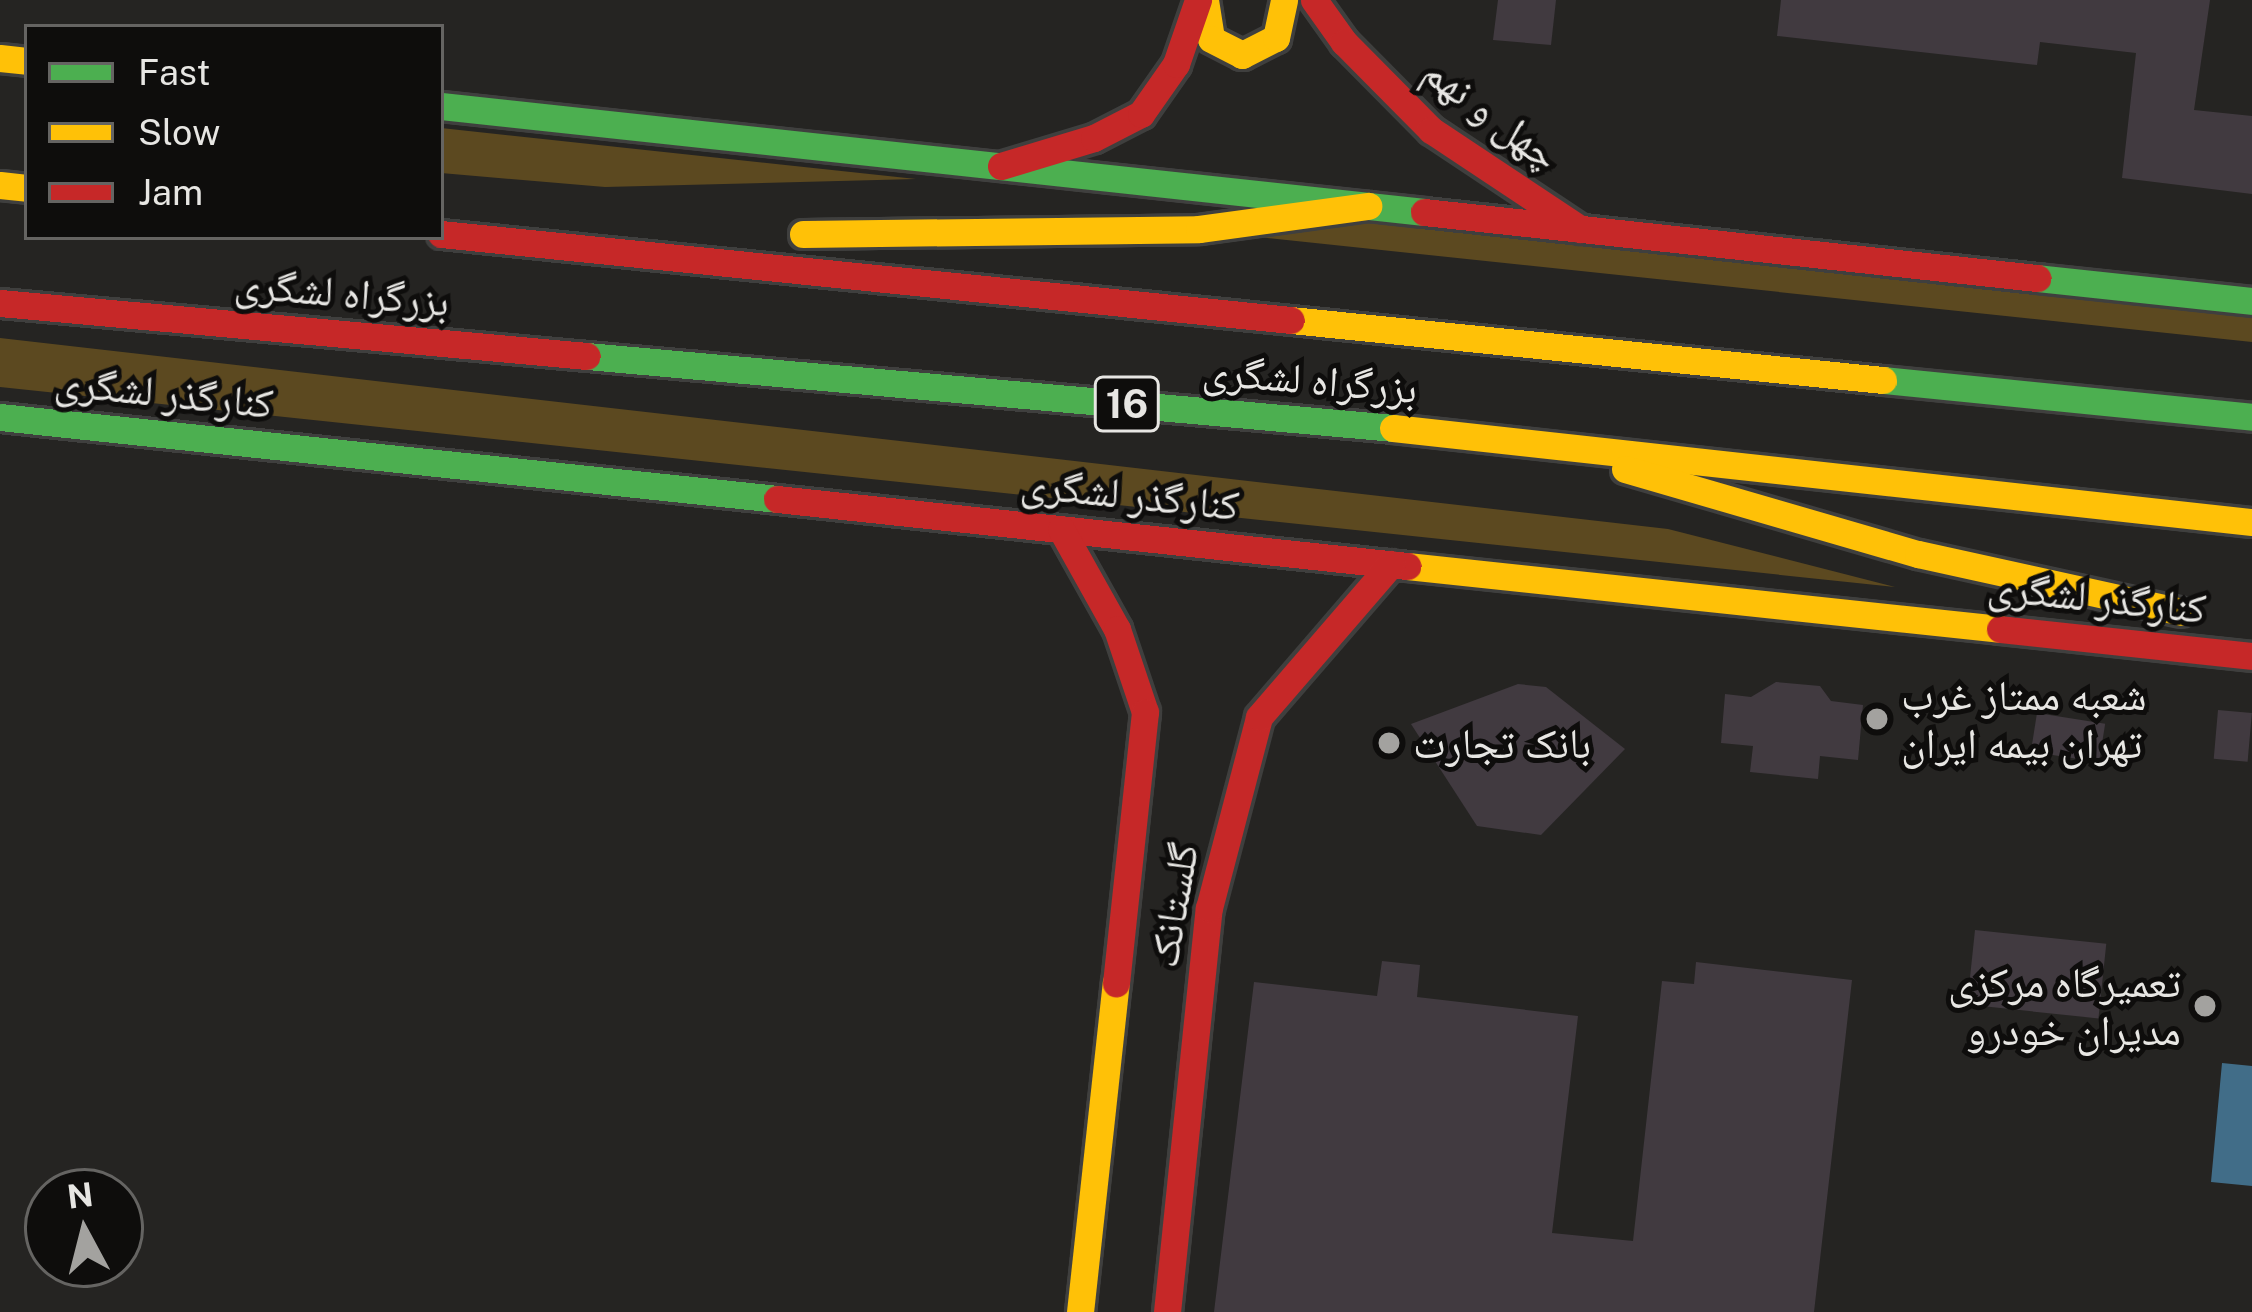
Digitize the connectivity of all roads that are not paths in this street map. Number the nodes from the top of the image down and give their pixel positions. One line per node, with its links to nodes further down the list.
1 (1201, 0): 2 (main road); 5 (main road)
2 (1284, 0)
3 (1314, 0): 7 (main road, چهل و نهم)
4 (444, 106): 5 (main road)
5 (1001, 166): 6 (main road)
6 (1368, 206): 7 (main road); 9 (main road)
7 (1580, 229): 10 (main road)
8 (444, 234): 9 (main road, بزرگراه لشگری)
9 (484, 238): 13 (main road, بزرگراه لشگری)
10 (2252, 301)
11 (0, 303): 14 (main road, بزرگراه لشگری / 16)
12 (0, 417): 16 (main road, کنارگذر لشگری)
13 (2252, 417)
14 (1523, 440): 15 (main road, بزرگراه لشگری / 16); 18 (main road)
15 (2252, 522)
16 (1061, 529): 17 (main road, کنارگذر لشگری); 20 (main road, گلستانک)
17 (1391, 564): 19 (main road, کنارگذر لشگری); 21 (main road, گلستانک)
18 (2207, 618)
19 (2252, 656)
20 (1080, 1312)
21 (1167, 1312)

